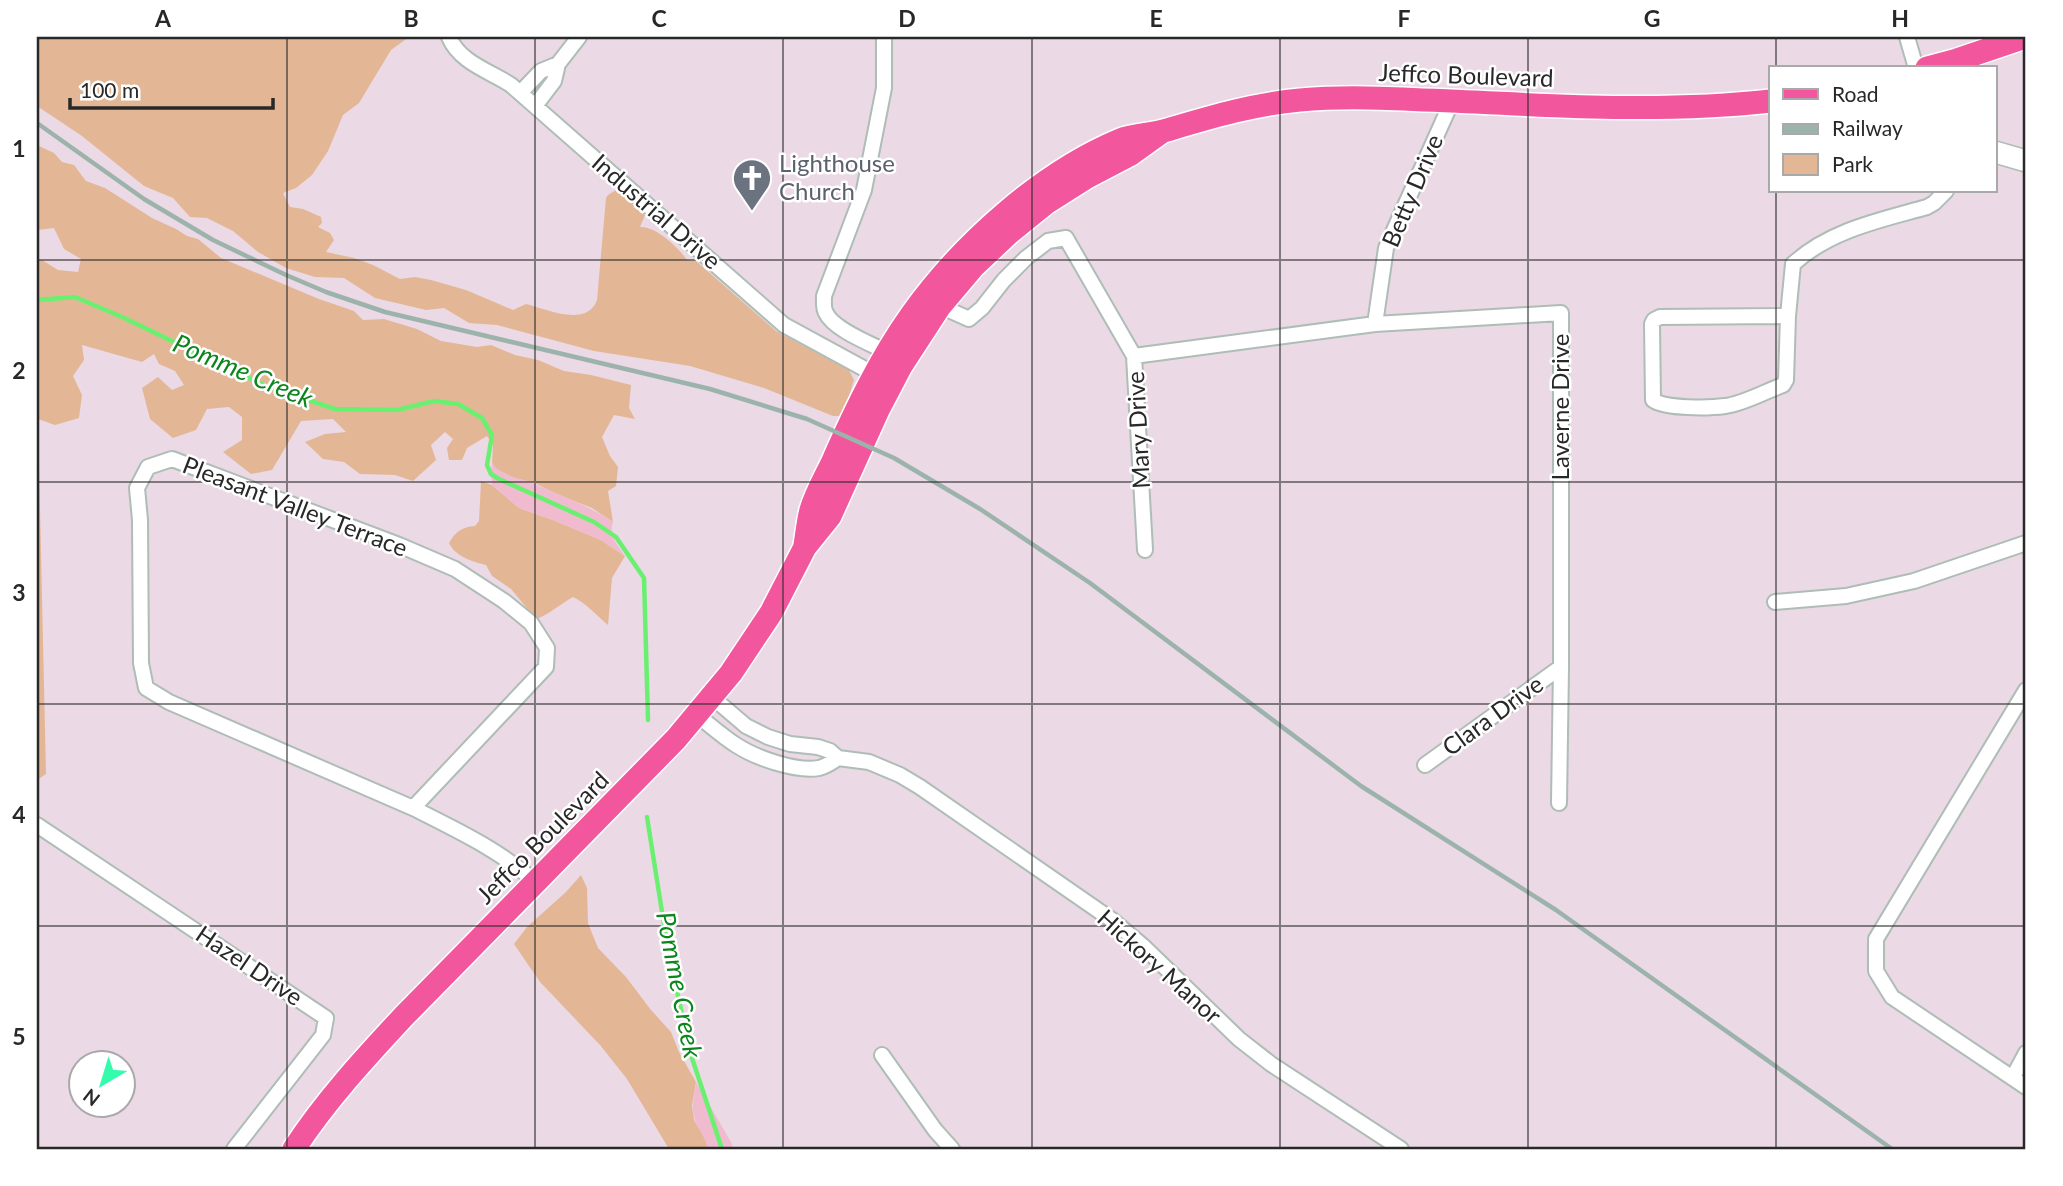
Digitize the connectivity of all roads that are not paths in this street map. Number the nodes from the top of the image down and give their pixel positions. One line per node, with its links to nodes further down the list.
1 (449, 37): 11 (street, Industrial Drive)
2 (579, 37): 6 (street)
3 (884, 37): 22 (street)
4 (1907, 37): 7 (street)
5 (2025, 37): 8 (main road)
6 (558, 64): 9 (street); 10 (street)
7 (1915, 66)
8 (1934, 66)
9 (536, 75): 10 (street); 11 (street)
10 (550, 86): 14 (street)
11 (520, 93): 14 (street, Industrial Drive)
12 (1452, 101): 13 (main road, Jeffco Boulevard); 15 (main road, Jeffco Boulevard); 21 (street, Betty Drive)
13 (1769, 101)
14 (535, 106): 24 (street, Industrial Drive)
15 (1163, 131): 19 (main road, Jeffco Boulevard); 22 (main road, Jeffco Boulevard)
16 (1996, 152): 17 (street)
17 (2026, 161)
18 (1945, 192): 20 (street)
19 (940, 306): 23 (street, Mary Drive); 26 (main road, Jeffco Boulevard)
20 (1788, 316): 20 (street)
21 (1375, 324): 23 (street, Laverne Drive); 29 (street, Laverne Drive)
22 (887, 352): 24 (main road, Jeffco Boulevard)
23 (1134, 356): 27 (street, Mary Drive)
24 (874, 374): 26 (main road, Jeffco Boulevard)
25 (2026, 543): 28 (street)
26 (805, 547): 31 (main road, Jeffco Boulevard)
27 (1146, 550)
28 (1775, 602)
29 (1561, 667): 33 (street, Clara Drive); 34 (street, Laverne Drive)
30 (2026, 690): 40 (street)
31 (704, 706): 32 (street, Hickory Manor); 32 (street, Hickory Manor); 37 (main road, Jeffco Boulevard)
32 (838, 758): 45 (street, Hickory Manor)
33 (1425, 765)
34 (1559, 803)
35 (413, 808): 35 (street, Pleasant Valley Terrace); 37 (street, Pleasant Valley Terrace)
36 (37, 825): 42 (street, Hazel Drive)
37 (536, 883): 43 (main road, Jeffco Boulevard)
38 (2026, 1053): 40 (street)
39 (882, 1055): 44 (street)
40 (2012, 1077): 41 (street)
41 (2026, 1087)
42 (234, 1149)
43 (294, 1149)
44 (952, 1149)
45 (1401, 1149)

